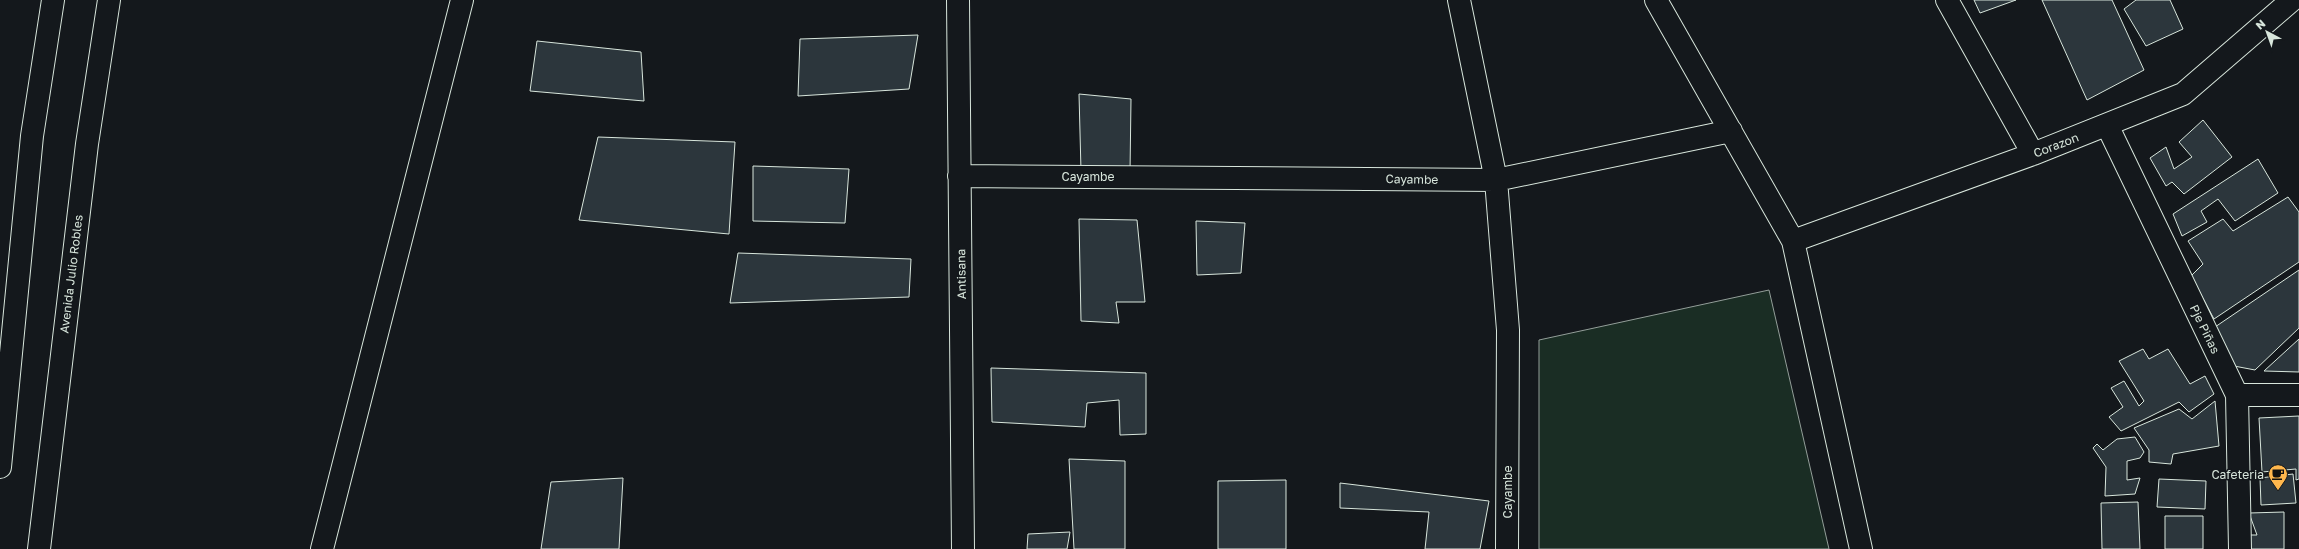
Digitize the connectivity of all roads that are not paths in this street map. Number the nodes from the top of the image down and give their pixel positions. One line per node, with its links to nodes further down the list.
1 (53, 0): 17 (street)
2 (109, 0): 18 (street, Avenida Julio Robles)
3 (462, 0): 19 (street)
4 (958, 0): 12 (street, Antisana)
5 (1459, 0): 13 (street)
6 (1656, 0): 10 (street)
7 (1947, 0): 11 (street)
8 (2292, 0): 9 (street, Corazon)
9 (2107, 125): 11 (street, Corazon); 15 (street, Pje Piñas)
10 (1731, 131): 13 (street); 14 (street)
11 (2033, 154): 14 (street, Corazon)
12 (960, 176): 13 (street, Cayambe); 20 (street, Antisana)
13 (1496, 180): 21 (street, Cayambe)
14 (1793, 241): 22 (street)
15 (2236, 395): 16 (street); 23 (street, Pje Piñas)
16 (2299, 395)
17 (0, 467)
18 (39, 549)
19 (322, 549)
20 (964, 549)
21 (1507, 549)
22 (1861, 549)
23 (2240, 549)

